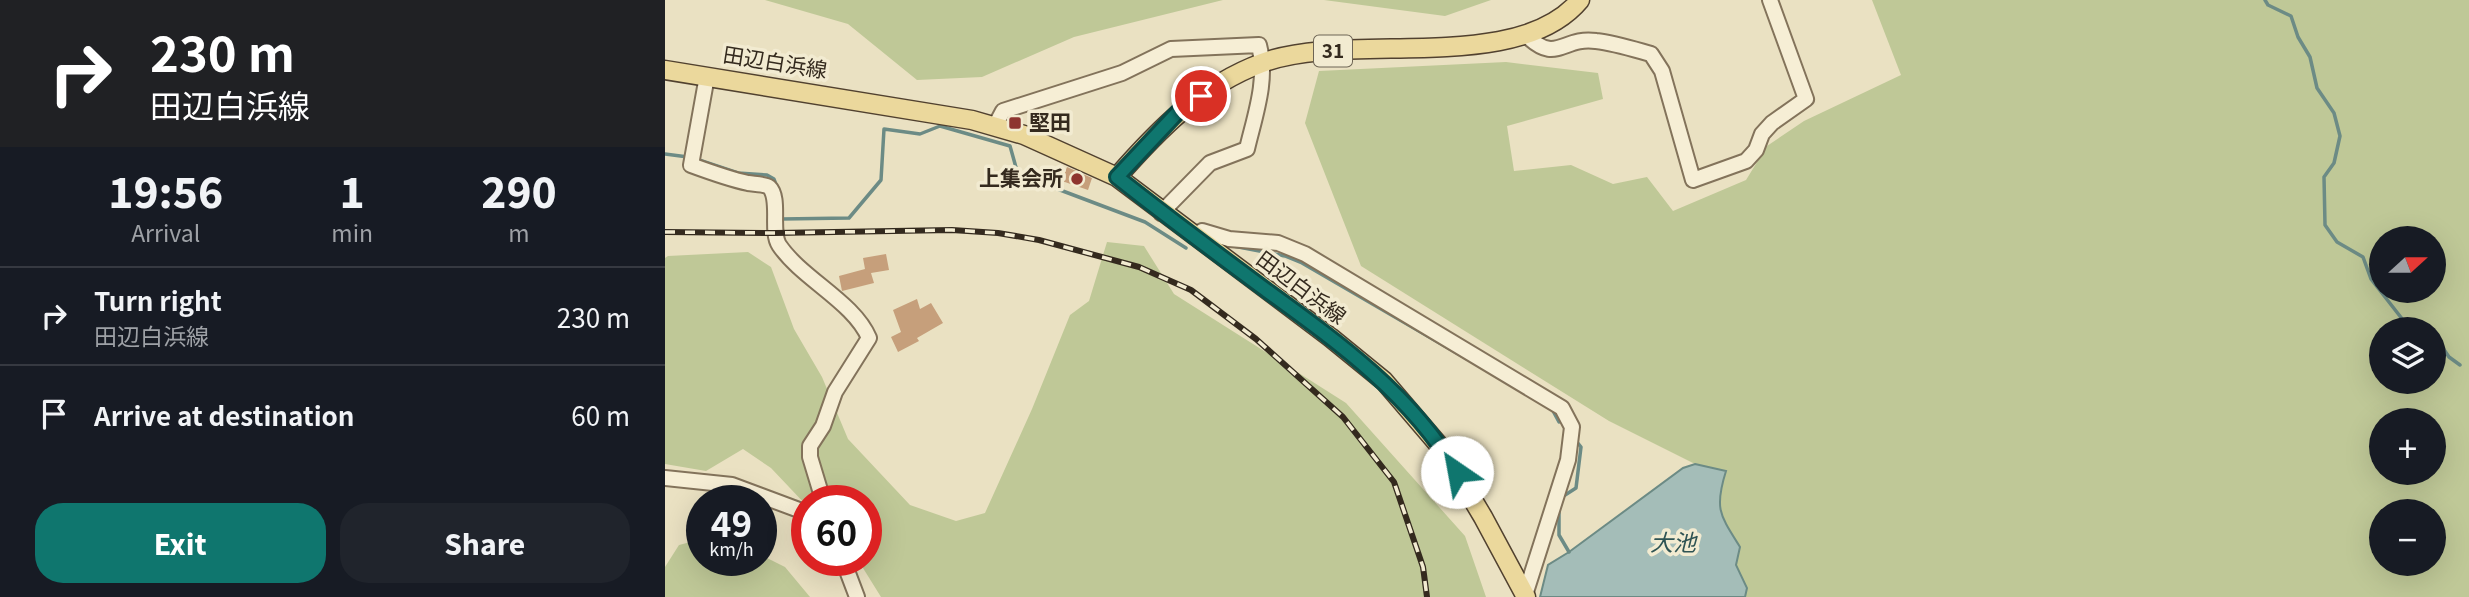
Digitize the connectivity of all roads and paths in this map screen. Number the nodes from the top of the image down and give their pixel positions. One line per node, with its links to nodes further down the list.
1 (1580, 0): 3 (main road, 31)
2 (1770, 0): 3 (street)
3 (1525, 34): 4 (main road, 31)
4 (1263, 62): 7 (street); 8 (main road, 31); 9 (street)
5 (665, 70): 6 (main road, 田辺白浜線)
6 (707, 76): 7 (main road, 田辺白浜線); 12 (street)
7 (995, 126): 8 (main road, 田辺白浜線)
8 (1117, 177): 9 (main road, 田辺白浜線)
9 (1161, 213): 10 (main road, 田辺白浜線)
10 (1193, 236): 15 (main road, 田辺白浜線); 15 (street)
11 (665, 478): 13 (street)
12 (818, 485)
13 (791, 507)
14 (848, 576): 16 (street)
15 (1526, 596)
16 (856, 597)

